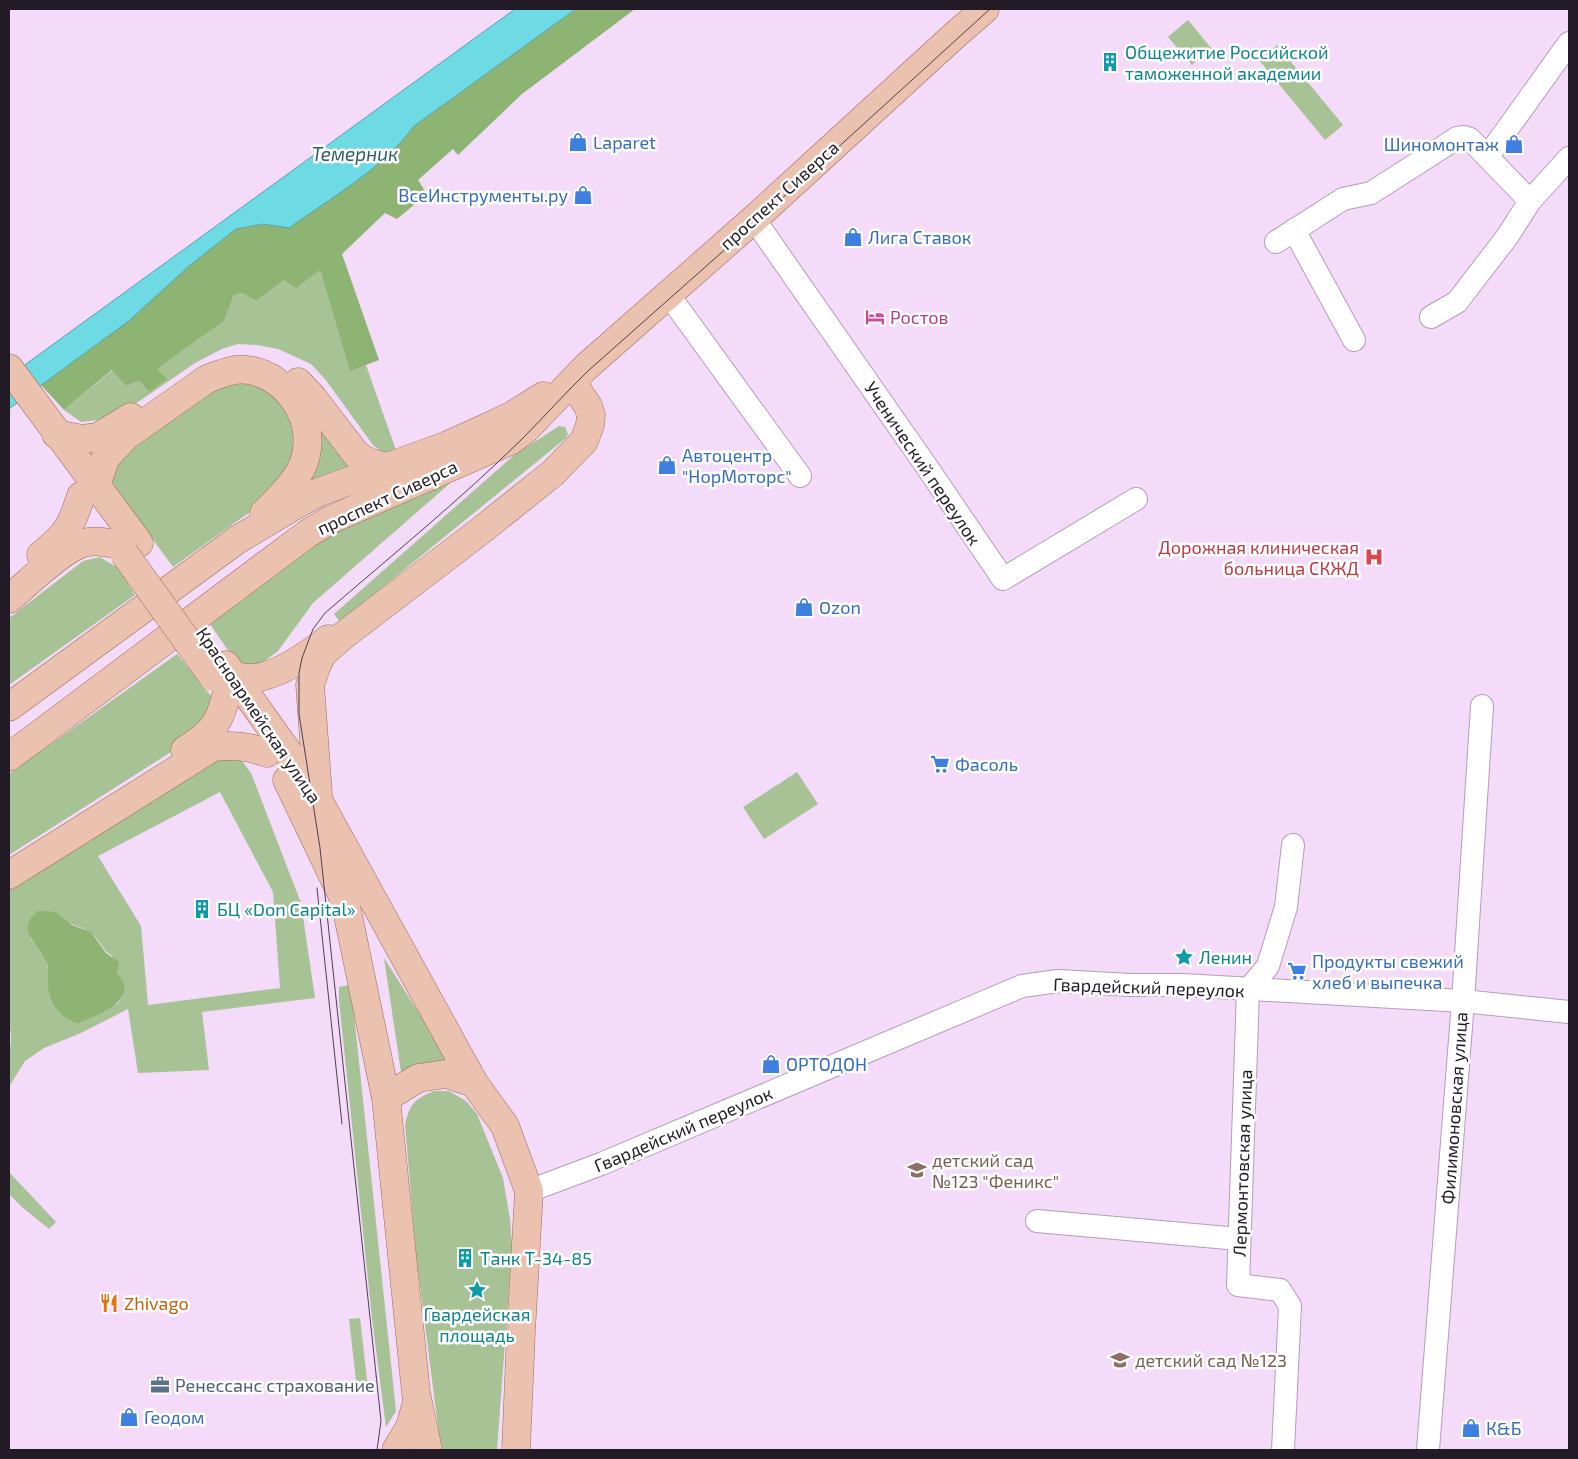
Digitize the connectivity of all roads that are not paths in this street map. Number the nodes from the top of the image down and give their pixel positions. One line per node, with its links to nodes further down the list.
1 (985, 9): 6 (main road, проспект Сиверса)
2 (1569, 43): 3 (street)
3 (1488, 156): 5 (street); 9 (street)
4 (1569, 158): 5 (street)
5 (1530, 200): 8 (street)
6 (754, 219): 7 (main road, проспект Сиверса); 18 (street, Ученический переулок)
7 (668, 294): 11 (main road, проспект Сиверса); 16 (street)
8 (1431, 316)
9 (1354, 340)
10 (9, 368): 13 (main road, Красноармейская улица)
11 (572, 382): 14 (main road); 15 (main road, проспект Сиверса); 27 (main road, проспект Сиверса)
12 (9, 398): 13 (main road, Красноармейская улица)
13 (46, 429): 15 (main road); 17 (main road, Красноармейская улица)
14 (568, 457): 23 (main road); 28 (main road)
15 (386, 467): 19 (main road, проспект Сиверса)
16 (800, 476)
17 (88, 490): 19 (main road); 20 (main road, Красноармейская улица); 21 (main road)
18 (1136, 499)
19 (237, 540): 25 (main road, проспект Сиверса)
20 (127, 547): 22 (main road); 23 (main road, Красноармейская улица)
21 (9, 582)
22 (9, 599)
23 (225, 678): 26 (main road, Красноармейская улица); 28 (main road, Красноармейская улица); 30 (main road)
24 (1482, 706): 33 (street, Филимоновская улица)
25 (9, 707)
26 (267, 753): 31 (main road); 36 (main road, Красноармейская улица)
27 (9, 757)
28 (319, 801): 35 (main road, Красноармейская улица)
29 (1293, 846): 32 (street)
30 (9, 864)
31 (9, 875)
32 (1248, 990): 33 (street, Гвардейский переулок); 37 (street, Гвардейский переулок); 39 (street, Лермонтовская улица)
33 (1462, 1001): 34 (street, Гвардейский переулок); 45 (street, Филимоновская улица)
34 (1569, 1012)
35 (474, 1083): 36 (main road); 37 (main road)
36 (386, 1098): 40 (main road)
37 (529, 1191): 43 (main road)
38 (1037, 1222): 39 (street)
39 (1239, 1238): 44 (street, Лермонтовская улица)
40 (418, 1401): 41 (main road); 42 (main road)
41 (396, 1450)
42 (428, 1450)
43 (516, 1450)
44 (1282, 1450)
45 (1428, 1450)

